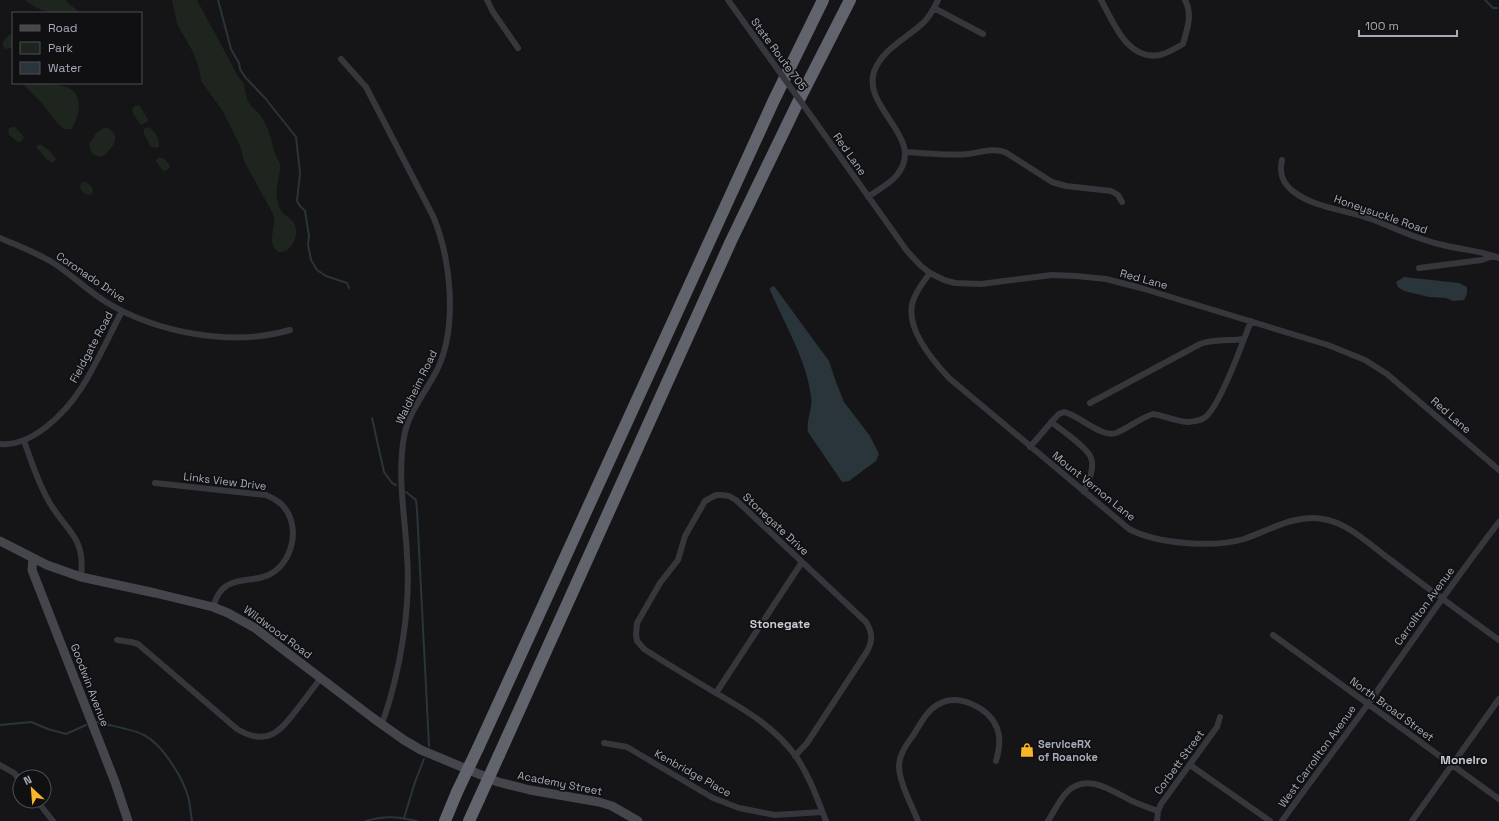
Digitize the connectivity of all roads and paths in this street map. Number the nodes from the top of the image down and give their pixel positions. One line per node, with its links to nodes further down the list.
1 (487, 0): 10 (street)
2 (728, 0): 12 (street, State Route 705, bridge)
3 (823, 0): 63 (highway, bridge)
4 (850, 0): 64 (highway, bridge)
5 (938, 0): 8 (street)
6 (1101, 0): 7 (street)
7 (1186, 0)
8 (934, 8): 9 (street); 13 (street)
9 (983, 34)
10 (518, 48)
11 (341, 59): 48 (street, Waldheim Road)
12 (814, 120): 15 (street, Red Lane)
13 (905, 152): 15 (street); 16 (street)
14 (1282, 160): 18 (street, Honeysuckle Road)
15 (868, 197): 20 (street, Red Lane)
16 (1122, 202)
17 (0, 238): 21 (street, Coronado Drive)
18 (1496, 257): 19 (street)
19 (1419, 268)
20 (930, 273): 22 (street, Red Lane); 29 (street, Mount Vernon Lane)
21 (122, 311): 23 (street, Coronado Drive); 27 (street, Fieldgate Road)
22 (1252, 321): 24 (street); 30 (street, Red Lane)
23 (290, 330)
24 (1244, 339): 25 (street); 26 (street)
25 (1090, 403)
26 (1051, 422): 29 (street); 32 (street)
27 (24, 441): 28 (street, Fieldgate Road); 37 (street)
28 (0, 444)
29 (1030, 446): 32 (street, Mount Vernon Lane)
30 (1499, 470)
31 (155, 483): 39 (street, Links View Drive)
32 (1084, 492): 38 (street, Mount Vernon Lane)
33 (1499, 522): 38 (street, Carrollton Avenue)
34 (0, 542): 35 (street, Wildwood Road)
35 (33, 558): 37 (street, Wildwood Road); 62 (street, Goodwin Avenue)
36 (802, 562): 44 (street); 44 (street, Stonegate Drive); 50 (street, Stonegate Drive)
37 (81, 577): 39 (street, Wildwood Road)
38 (1442, 598): 42 (street, Mount Vernon Lane); 46 (street, Carrollton Avenue)
39 (213, 607): 43 (street, Wildwood Road)
40 (1273, 635): 46 (street, North Broad Street)
41 (117, 640): 43 (street)
42 (1499, 640)
43 (321, 678): 48 (street, Wildwood Road)
44 (716, 693): 50 (street, Stonegate Drive)
45 (1499, 699): 52 (street)
46 (1368, 704): 52 (street, North Broad Street); 71 (street, West Carrollton Avenue)
47 (1220, 717): 54 (street, Corbett Street)
48 (382, 724): 56 (street, Wildwood Road)
49 (604, 743): 60 (street, Kenbridge Place)
50 (795, 756): 60 (street, Stonegate Drive)
51 (996, 761): 67 (street)
52 (1452, 764): 57 (street, North Broad Street); 72 (street)
53 (0, 765): 55 (street)
54 (1190, 765): 59 (street, Corbett Street); 70 (street)
55 (12, 772)
56 (498, 782): 65 (street, Academy Street)
57 (1499, 799)
58 (43, 809): 61 (street)
59 (1158, 811): 68 (street); 69 (street, Corbett Street)
60 (822, 812): 66 (street, Stonegate Drive)
61 (53, 821)
62 (128, 821)
63 (445, 821)
64 (469, 821)
65 (638, 821)
66 (826, 821)
67 (918, 821)
68 (1048, 821)
69 (1157, 821)
70 (1270, 821)
71 (1282, 821)
72 (1412, 821)

